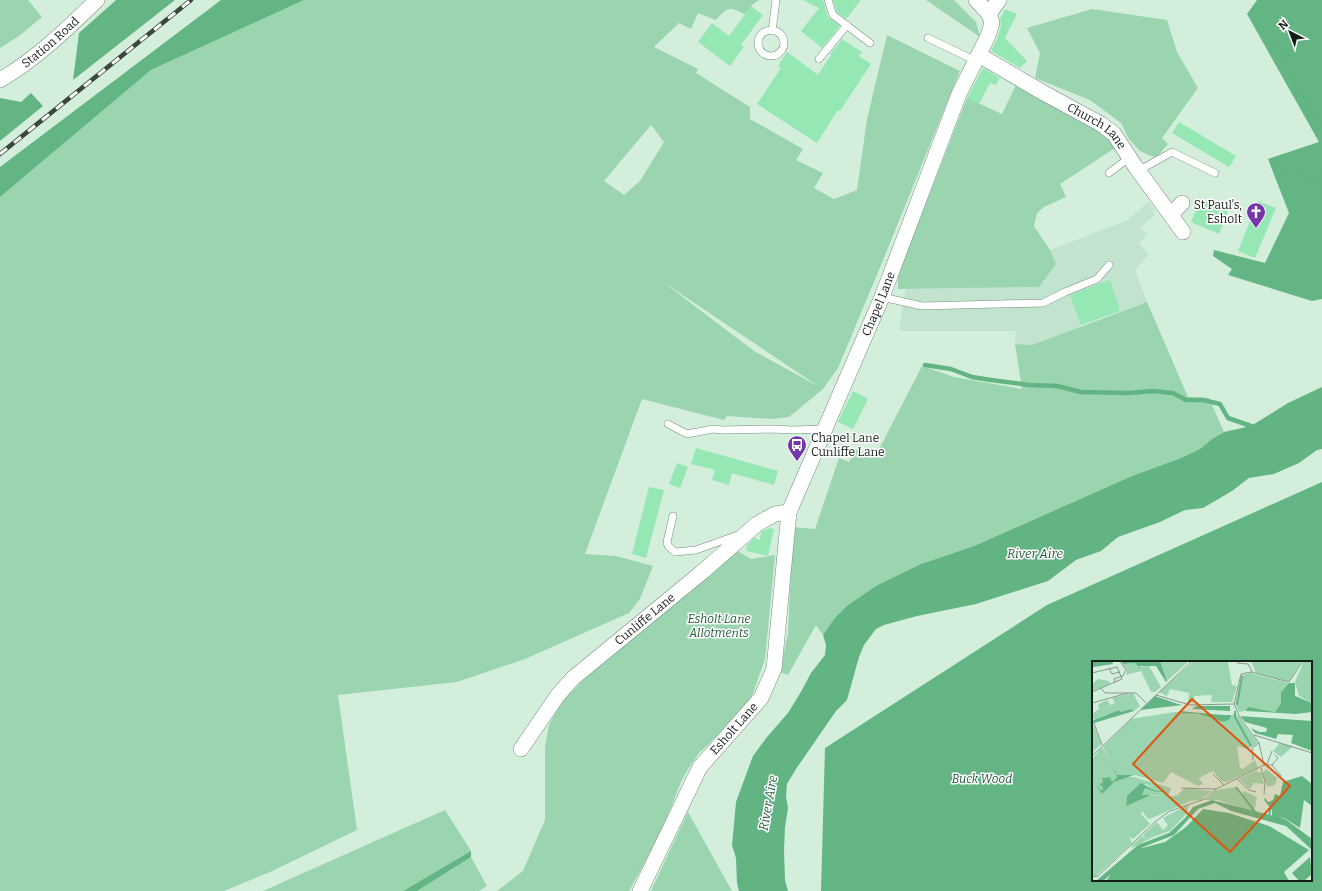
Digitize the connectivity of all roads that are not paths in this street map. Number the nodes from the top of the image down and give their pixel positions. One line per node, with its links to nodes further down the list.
1 (97, 0): 13 (street, Station Road)
2 (776, 0): 8 (lane)
3 (828, 0): 7 (lane)
4 (976, 0): 6 (street)
5 (998, 0): 6 (street)
6 (989, 14): 11 (street, Chapel Lane)
7 (847, 25): 10 (lane); 12 (lane)
8 (772, 31)
9 (928, 38): 11 (lane)
10 (870, 43)
11 (977, 58): 14 (street, Church Lane); 22 (street, Chapel Lane)
12 (818, 59)
13 (0, 80)
14 (1129, 158): 15 (street, Church Lane); 16 (lane)
15 (1138, 171): 17 (lane); 19 (street, Church Lane)
16 (1109, 173)
17 (1215, 173)
18 (1182, 203): 19 (street)
19 (1170, 215): 20 (street, Church Lane)
20 (1183, 232)
21 (1109, 265): 22 (lane)
22 (882, 297): 24 (street, Chapel Lane)
23 (668, 424): 24 (lane)
24 (824, 429): 25 (street, Chapel Lane)
25 (789, 512): 27 (street, Cunliffe Lane); 28 (street, Chapel Lane)
26 (673, 516): 27 (lane)
27 (747, 532): 29 (street, Cunliffe Lane)
28 (785, 553): 30 (street, Esholt Lane)
29 (521, 749)
30 (640, 891)

